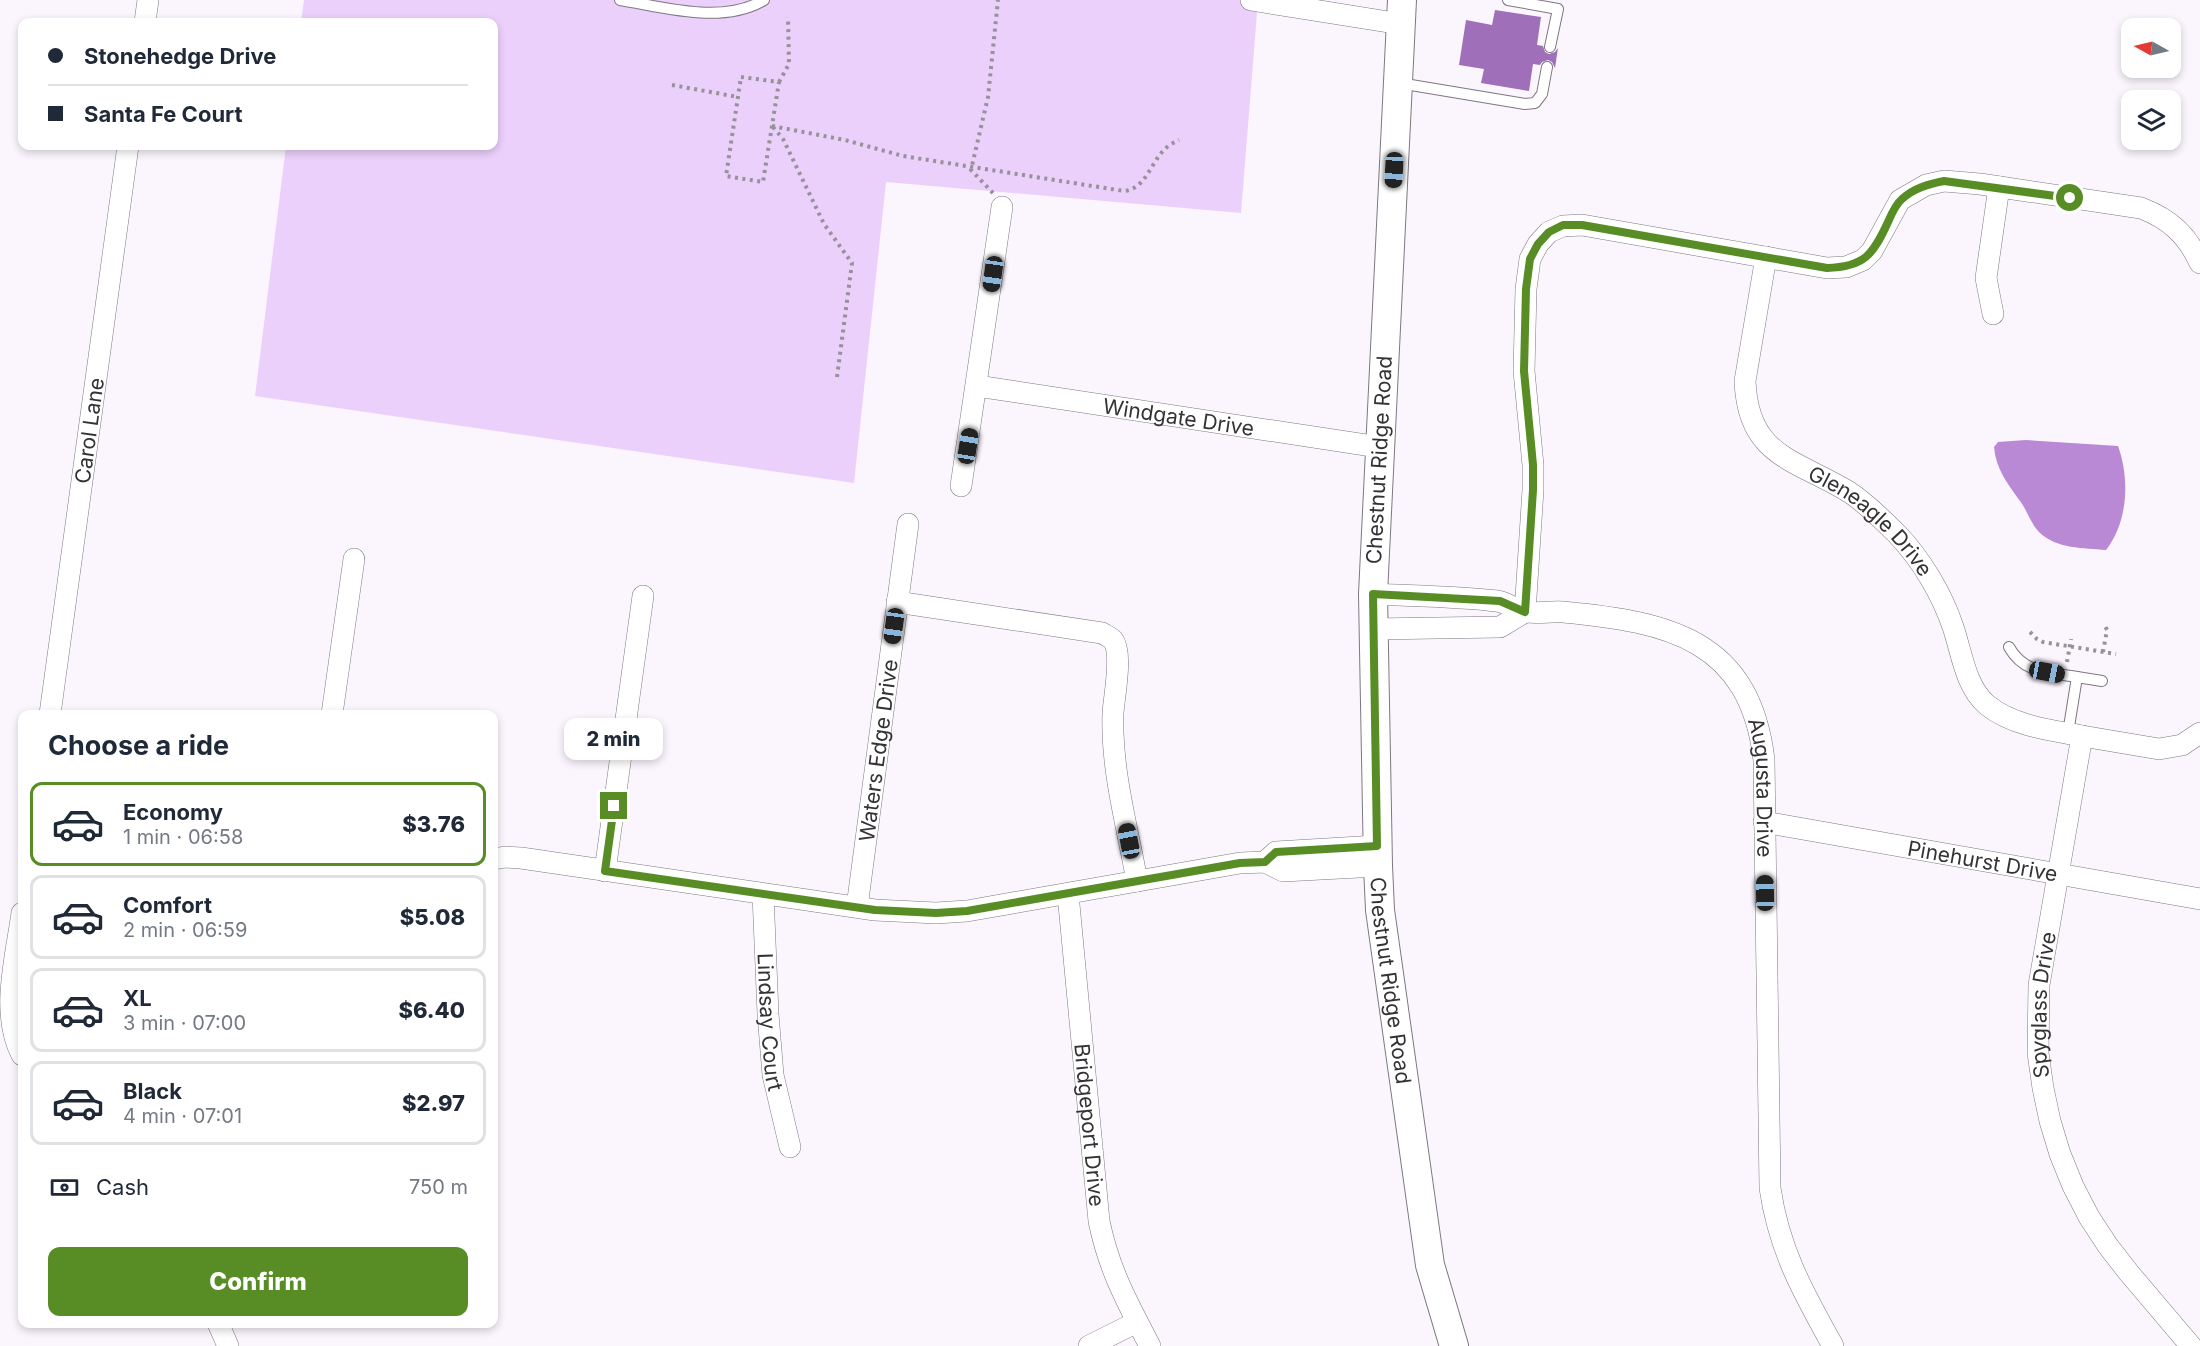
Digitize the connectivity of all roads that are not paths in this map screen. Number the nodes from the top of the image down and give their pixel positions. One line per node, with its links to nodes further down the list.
1 (148, 0): 7 (street)
2 (620, 0): 3 (lane)
3 (764, 0)
4 (1251, 0): 6 (street)
5 (1508, 0): 8 (lane)
6 (1402, 12): 10 (street, Chestnut Ridge Road)
7 (146, 18)
8 (1550, 47)
9 (1547, 67): 10 (lane)
10 (1398, 83): 18 (street, Chestnut Ridge Road)
11 (127, 150): 30 (street, Carol Lane)
12 (1999, 187): 14 (street); 15 (street); 16 (street)
13 (1001, 204): 17 (street)
14 (1766, 257): 25 (street); 33 (street, Gleneagle Drive)
15 (2200, 263)
16 (1993, 314)
17 (977, 386): 18 (street, Windgate Drive); 19 (street)
18 (1379, 447): 22 (street, Chestnut Ridge Road)
19 (961, 486)
20 (908, 524): 24 (street, Waters Edge Drive)
21 (354, 560): 31 (street)
22 (1373, 594): 25 (street, Augusta Drive); 26 (street, Chestnut Ridge Road)
23 (643, 596): 37 (street)
24 (897, 602): 39 (street); 43 (street, Waters Edge Drive)
25 (1525, 612): 26 (street); 34 (street, Augusta Drive)
26 (1374, 629): 35 (street, Chestnut Ridge Road)
27 (2009, 647): 28 (lane)
28 (2077, 677): 29 (lane); 33 (lane)
29 (2102, 681)
30 (51, 710)
31 (333, 710)
32 (2200, 733): 33 (street, Gleneagle Drive)
33 (2075, 734): 38 (street, Spyglass Drive)
34 (1764, 822): 38 (street, Pinehurst Drive); 53 (street, Augusta Drive)
35 (1377, 856): 39 (street); 52 (street, Chestnut Ridge Road)
36 (498, 859): 37 (street)
37 (605, 871): 40 (street)
38 (2057, 874): 42 (street, Pinehurst Drive); 54 (street, Spyglass Drive)
39 (1137, 881): 41 (street)
40 (762, 894): 43 (street); 46 (street, Lindsay Court)
41 (1068, 894): 43 (street); 47 (street, Bridgeport Drive)
42 (2200, 899)
43 (857, 907)
44 (18, 944): 45 (street)
45 (18, 1048)
46 (790, 1147)
47 (1137, 1322): 50 (street); 51 (street, Bridgeport Drive)
48 (220, 1328): 49 (street)
49 (228, 1346)
50 (1089, 1346)
51 (1149, 1346)
52 (1454, 1346)
53 (1833, 1346)
54 (2191, 1346)

